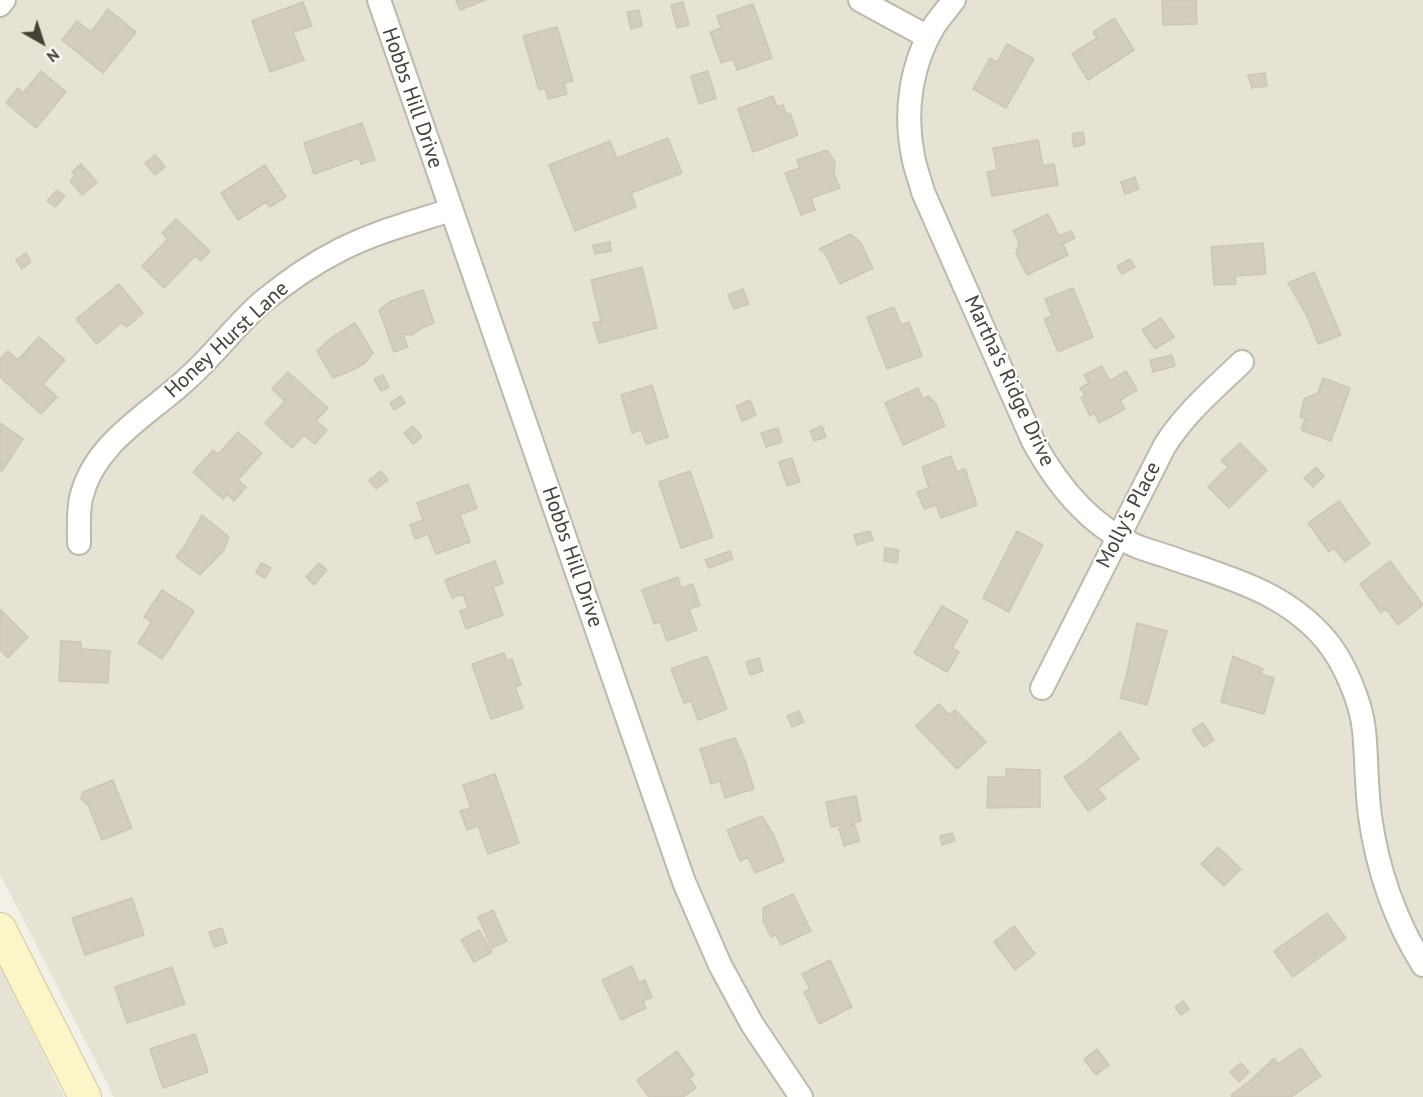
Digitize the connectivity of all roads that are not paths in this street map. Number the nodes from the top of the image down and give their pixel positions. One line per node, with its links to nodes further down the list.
1 (4, 0): 5 (street)
2 (378, 0): 7 (street, Hobbs Hill Drive)
3 (860, 0): 6 (street)
4 (954, 0): 6 (street, Martha's Ridge Drive)
5 (0, 5)
6 (928, 37): 9 (street, Martha's Ridge Drive)
7 (452, 210): 10 (street, Honey Hurst Lane); 15 (street, Hobbs Hill Drive)
8 (1242, 362): 9 (street, Molly's Place)
9 (1119, 536): 11 (street, Molly's Place); 13 (street, Martha's Ridge Drive)
10 (79, 543)
11 (1042, 688)
12 (0, 929): 14 (street)
13 (1423, 965)
14 (85, 1097)
15 (801, 1097)

